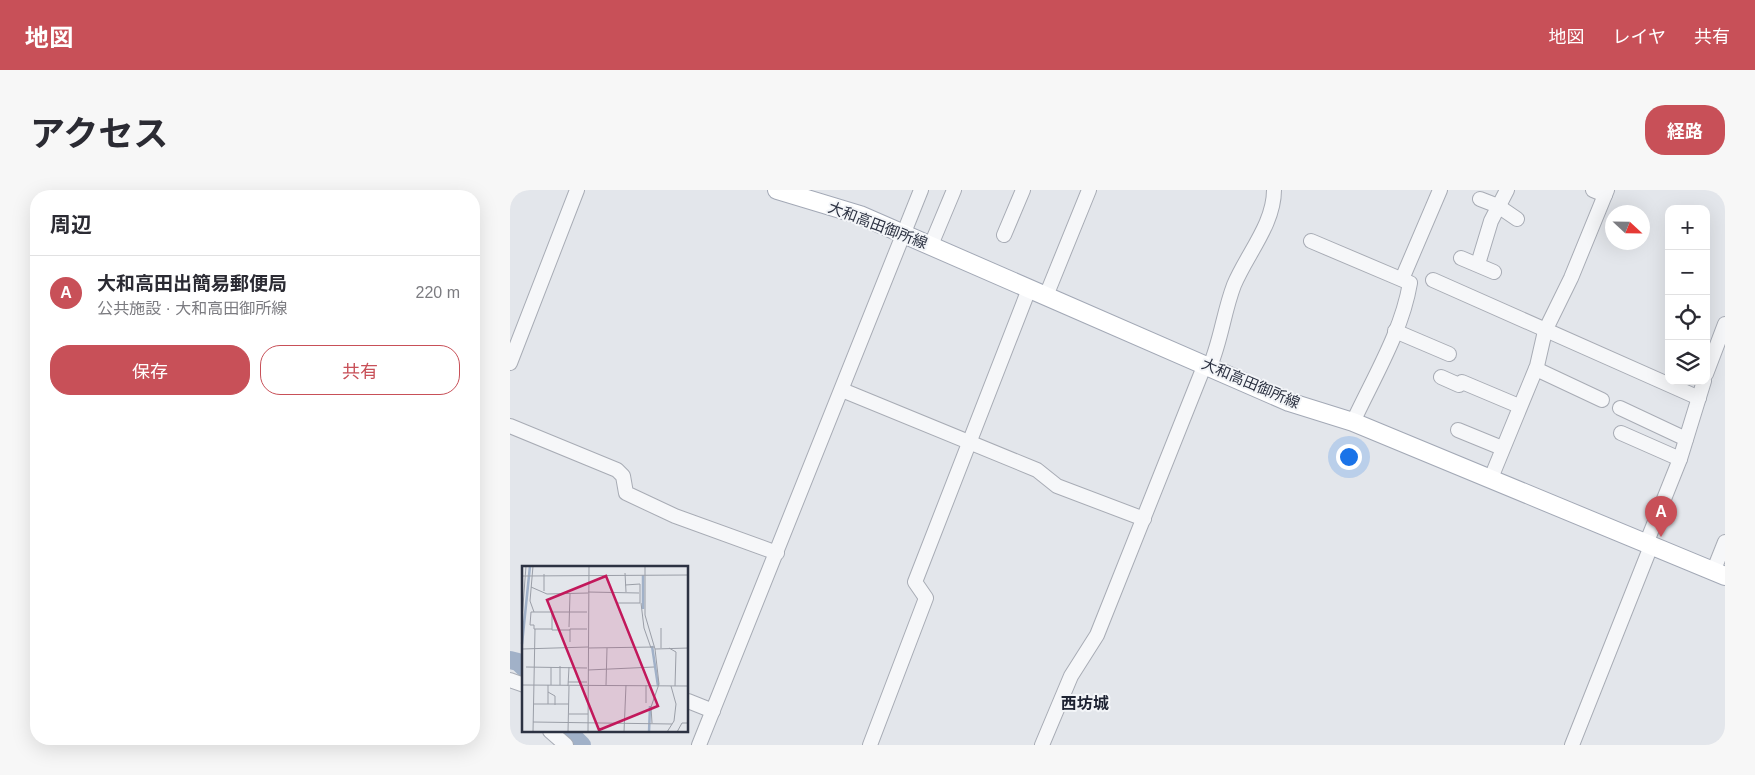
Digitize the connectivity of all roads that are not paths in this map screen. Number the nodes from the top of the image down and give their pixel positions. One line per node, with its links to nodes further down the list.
1 (578, 190): 29 (street)
2 (777, 190): 14 (main road, 大和高田御所線)
3 (921, 190): 14 (street)
4 (954, 190): 17 (street)
5 (1023, 190): 15 (street)
6 (1089, 190): 24 (street)
7 (1274, 190): 31 (street)
8 (1440, 190): 21 (street)
9 (1506, 190): 12 (street)
10 (1601, 192): 27 (street)
11 (1480, 199): 12 (street)
12 (1498, 206): 13 (street); 19 (street)
13 (1517, 219)
14 (903, 233): 17 (main road, 大和高田御所線); 35 (street)
15 (1004, 235)
16 (1311, 241): 21 (street)
17 (931, 245): 23 (main road, 大和高田御所線)
18 (1461, 258): 19 (street)
19 (1478, 264): 20 (street)
20 (1494, 272)
21 (1402, 279): 26 (street)
22 (1433, 280): 27 (street)
23 (1029, 288): 24 (main road, 大和高田御所線); 45 (street)
24 (1046, 296): 31 (main road, 大和高田御所線)
25 (1725, 324): 30 (street)
26 (1395, 331): 28 (street); 40 (street)
27 (1545, 331): 32 (street); 36 (street)
28 (1449, 354)
29 (510, 363)
30 (1710, 363)
31 (1208, 365): 40 (main road, 大和高田御所線); 49 (street)
32 (1536, 369): 37 (street); 38 (street)
33 (1441, 377): 38 (street)
34 (1703, 385): 36 (street)
35 (842, 390): 45 (street); 52 (street)
36 (1699, 398): 44 (street)
37 (1602, 400)
38 (1519, 406): 46 (street)
39 (1620, 408): 44 (street)
40 (1353, 422): 48 (main road, 大和高田御所線)
41 (510, 426): 52 (street)
42 (1458, 430): 46 (street)
43 (1621, 433): 47 (street)
44 (1686, 439): 47 (street)
45 (969, 443): 49 (street); 61 (street)
46 (1502, 448): 48 (street)
47 (1680, 459): 51 (street)
48 (1491, 478): 51 (main road, 大和高田御所線)
49 (1144, 519): 62 (street)
50 (1725, 542): 53 (street)
51 (1648, 545): 53 (main road, 大和高田御所線); 63 (street)
52 (777, 554): 57 (street)
53 (1719, 574)
54 (510, 680): 55 (street)
55 (522, 684)
56 (689, 701): 57 (street)
57 (713, 711): 60 (street)
58 (551, 732): 59 (street)
59 (566, 745)
60 (699, 745)
61 (870, 745)
62 (1042, 745)
63 (1572, 745)

